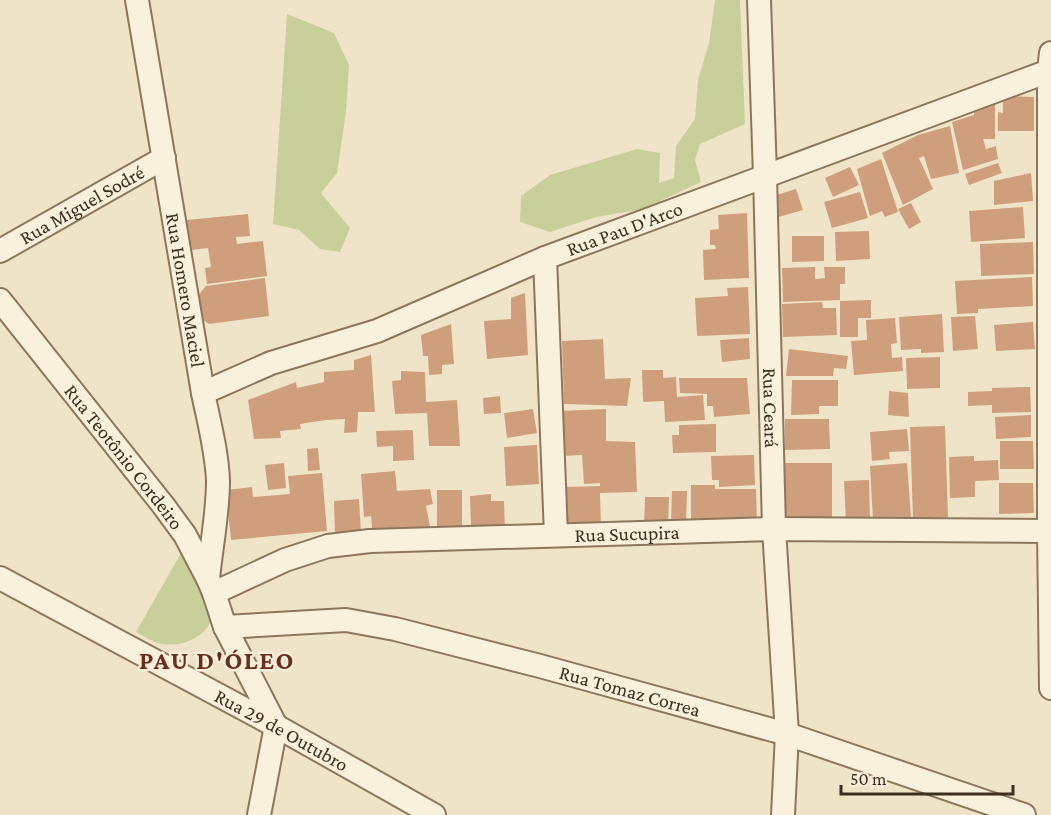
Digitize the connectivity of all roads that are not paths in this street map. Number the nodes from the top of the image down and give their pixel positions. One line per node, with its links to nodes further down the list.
1 (137, 0): 4 (street, Rua Homero Maciel)
2 (759, 0): 5 (street, Rua Ceará)
3 (1050, 62): 5 (street, Rua Pau D'Arco); 11 (street)
4 (164, 158): 6 (street, Rua Miguel Sodré); 9 (street, Rua Homero Maciel)
5 (765, 175): 7 (street, Rua Pau D'Arco); 10 (street, Rua Ceará)
6 (0, 251)
7 (545, 258): 9 (street, Rua Pau D'Arco); 12 (street)
8 (0, 300): 14 (street, Rua Teotônio Cordeiro)
9 (203, 393): 14 (street, Rua Homero Maciel)
10 (774, 529): 11 (street, Rua Sucupira); 12 (street, Rua Sucupira); 18 (street, Rua Ceará)
11 (1049, 531): 16 (street)
12 (556, 535): 14 (street, Rua Sucupira)
13 (0, 578): 17 (street, Rua 29 de Outubro)
14 (211, 586): 15 (street, Rua Teotônio Cordeiro)
15 (225, 627): 17 (street, Rua Teotônio Cordeiro); 18 (street, Rua Tomaz Correa)
16 (1051, 688)
17 (276, 726): 19 (street); 20 (street, Rua 29 de Outubro)
18 (787, 734): 21 (street, Rua Ceará); 22 (street, Rua Tomaz Correa)
19 (260, 815)
20 (434, 815)
21 (783, 815)
22 (1024, 815)

